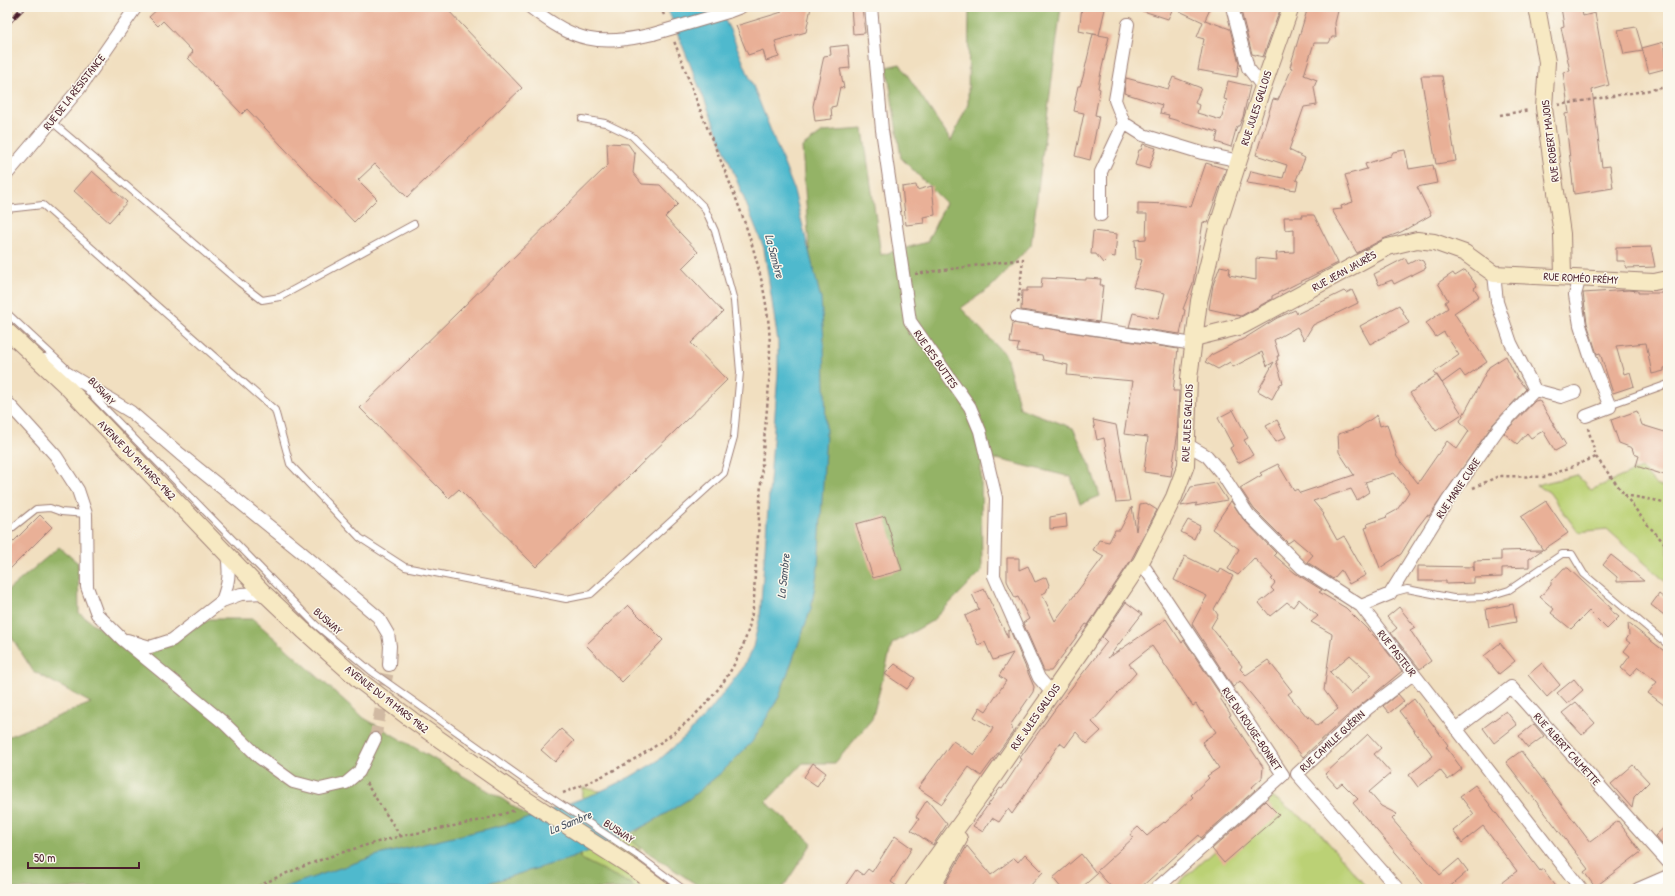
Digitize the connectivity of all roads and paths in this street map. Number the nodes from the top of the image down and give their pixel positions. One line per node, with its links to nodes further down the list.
1 (136, 7): 14 (street, RUE DE LA RÉSISTANCE)
2 (530, 7): 3 (street, bridge)
3 (741, 7)
4 (870, 7): 22 (street, RUE DES BUTTES)
5 (1232, 7): 9 (street)
6 (1291, 7): 9 (street, RUE JULES GALLOIS)
7 (1537, 7): 11 (street, RUE ROBERT MAJOIS)
8 (1128, 24): 15 (street)
9 (1263, 87): 16 (street, RUE JULES GALLOIS)
10 (1668, 87): 11 (path)
11 (1544, 108): 12 (path); 23 (street, RUE ROBERT MAJOIS)
12 (1500, 115)
13 (582, 119): 18 (lane)
14 (52, 122): 17 (street, RUE DE LA RÉSISTANCE); 20 (lane)
15 (1124, 123): 16 (street); 19 (street)
16 (1240, 161): 29 (street, RUE JULES GALLOIS)
17 (7, 174)
18 (7, 209)
19 (1101, 215)
20 (414, 224)
21 (1494, 274): 23 (street, RUE ROMÉO FRÉMY); 29 (street, RUE JEAN JAURÈS); 33 (street)
22 (903, 276): 27 (path); 56 (street, RUE DES BUTTES)
23 (1563, 276): 24 (street, RUE ROMÉO FRÉMY)
24 (1580, 277): 25 (street, RUE ROMÉO FRÉMY); 36 (street)
25 (1668, 279)
26 (7, 313): 31 (lane, BUSWAY)
27 (1017, 317): 29 (street, RUE JEAN JAURÈS)
28 (7, 330): 30 (street, AVENUE DU 19-MARS-1962)
29 (1194, 341): 38 (street, RUE JULES GALLOIS)
30 (34, 354): 31 (street); 46 (street, AVENUE DU 19-MARS-1962)
31 (76, 378): 54 (street); 66 (lane, BUSWAY, bridge)
32 (1668, 384): 36 (lane)
33 (1535, 390): 34 (street); 41 (street, RUE MARIE CURIE)
34 (1575, 392)
35 (7, 402): 43 (street)
36 (1610, 405): 37 (street)
37 (1586, 416): 39 (path)
38 (1188, 445): 47 (street, RUE JULES GALLOIS); 51 (street, RUE PASTEUR)
39 (1596, 457): 40 (path); 41 (path)
40 (1624, 495): 42 (path); 45 (path)
41 (1448, 500): 49 (street, RUE MARIE CURIE)
42 (1668, 505)
43 (86, 514): 44 (lane); 52 (street)
44 (7, 532)
45 (1668, 547)
46 (227, 553): 48 (street, AVENUE DU 19-MARS-1962); 50 (street)
47 (1140, 562): 56 (street, RUE JULES GALLOIS); 61 (street, RUE DU ROUGE-BONNET)
48 (264, 593): 50 (street); 66 (street, AVENUE DU 19 MARS 1962, bridge)
49 (1390, 594): 51 (street); 53 (lane)
50 (222, 601): 52 (street)
51 (1361, 606): 55 (street, RUE PASTEUR)
52 (122, 639): 59 (street)
53 (1668, 645)
54 (389, 665)
55 (1413, 674): 57 (street, RUE PASTEUR); 60 (street, RUE CAMILLE GUÉRIN)
56 (1052, 693): 62 (street, RUE JULES GALLOIS)
57 (1456, 729): 65 (street, RUE ALBERT CALMETTE); 76 (street, RUE PASTEUR)
58 (376, 739): 59 (street)
59 (359, 772): 63 (path)
60 (1297, 774): 61 (street); 75 (street, RUE CAMILLE GUÉRIN)
61 (1283, 775): 74 (street, RUE DU ROUGE-BONNET)
62 (982, 795): 64 (street, RUE JULES GALLOIS); 73 (street, RUE JULES GALLOIS)
63 (401, 836)
64 (945, 846): 71 (street, RUE JULES GALLOIS); 72 (street)
65 (1668, 862)
66 (636, 863): 68 (street); 70 (lane, BUSWAY)
67 (1668, 876): 77 (street)
68 (651, 885): 69 (street)
69 (662, 889)
70 (683, 889)
71 (913, 889)
72 (920, 889)
73 (931, 889)
74 (1156, 889)
75 (1398, 889)
76 (1581, 889)
77 (1638, 889)

